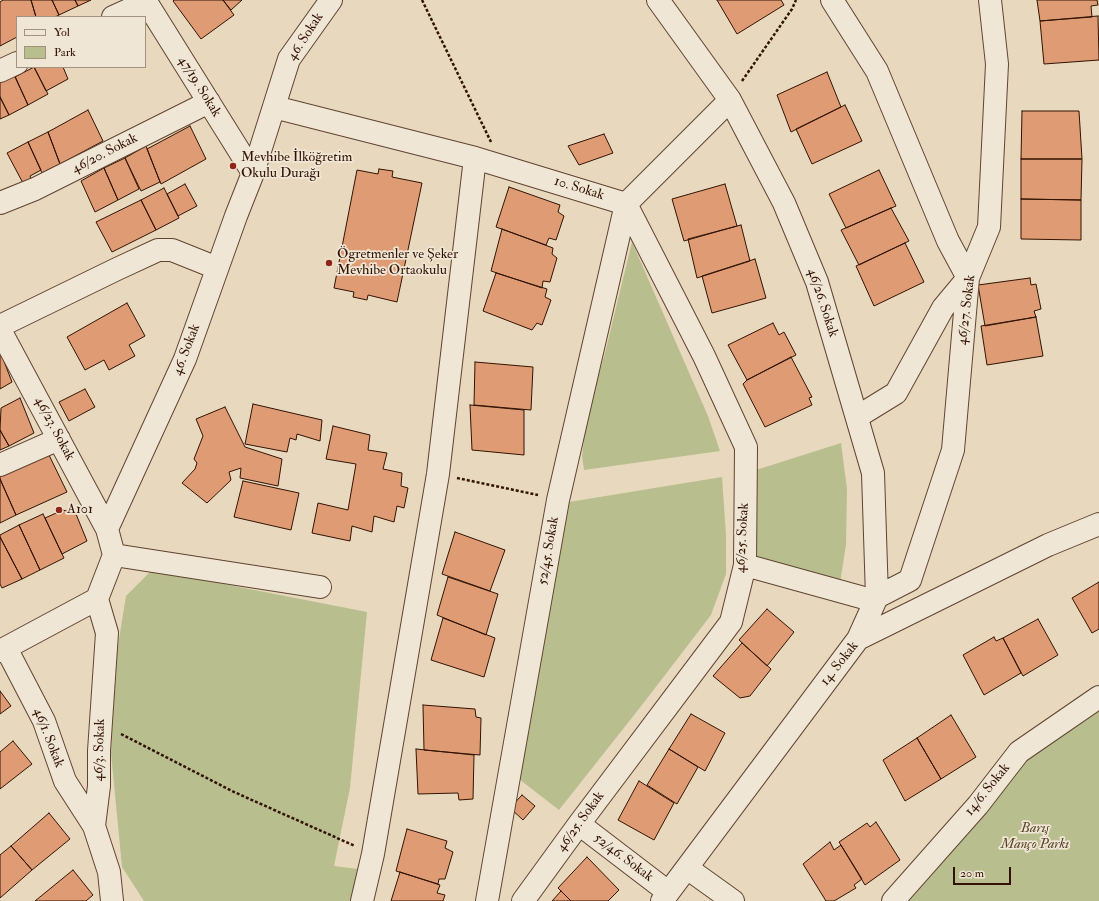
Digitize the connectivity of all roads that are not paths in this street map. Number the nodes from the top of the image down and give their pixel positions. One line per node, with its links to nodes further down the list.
1 (331, 0): 11 (street, 46. Sokak)
2 (658, 0): 9 (street, 46/26. Sokak)
3 (832, 0): 17 (street)
4 (990, 0): 17 (street, 46/27. Sokak)
5 (146, 1): 6 (street); 10 (street, 47/19. Sokak)
6 (116, 16)
7 (16, 63): 8 (street)
8 (0, 71)
9 (730, 100): 15 (street); 20 (street, 46/26. Sokak)
10 (209, 102): 13 (street, 47/19. Sokak); 14 (street, 46/20. Sokak)
11 (274, 108): 12 (street, 10. Sokak); 13 (street, 46. Sokak)
12 (476, 158): 15 (street, 10. Sokak); 40 (street)
13 (253, 173): 16 (street, 46. Sokak)
14 (0, 203)
15 (626, 204): 26 (street, 46/25. Sokak); 41 (street, 52/45. Sokak)
16 (217, 268): 18 (street); 24 (street, 46. Sokak)
17 (968, 278): 20 (street); 29 (street, 46/27. Sokak)
18 (0, 326)
19 (0, 330): 21 (street, 46/23. Sokak)
20 (856, 417): 29 (street, 46/26. Sokak)
21 (59, 439): 22 (street); 24 (street, 46/23. Sokak)
22 (0, 465)
23 (1099, 524): 30 (street, 14. Sokak)
24 (106, 530): 25 (street)
25 (114, 556): 27 (street); 28 (street)
26 (745, 565): 29 (street); 33 (street, 46/25. Sokak)
27 (320, 587)
28 (97, 599): 31 (street); 34 (street, 46/3. Sokak)
29 (876, 599): 30 (street, 46/26. Sokak)
30 (858, 639): 35 (street, 14. Sokak)
31 (3, 650): 34 (street, 46/1. Sokak)
32 (1099, 697): 44 (street, 14/6. Sokak)
33 (579, 824): 37 (street, 52/46. Sokak); 42 (street, 46/25. Sokak)
34 (94, 826): 36 (street, 46/3. Sokak)
35 (686, 868): 37 (street, 14. Sokak); 43 (street)
36 (109, 872): 38 (street, 46/3. Sokak); 39 (street)
37 (665, 897)
38 (112, 901)
39 (127, 901)
40 (362, 901)
41 (487, 901)
42 (523, 901)
43 (733, 901)
44 (893, 901)

